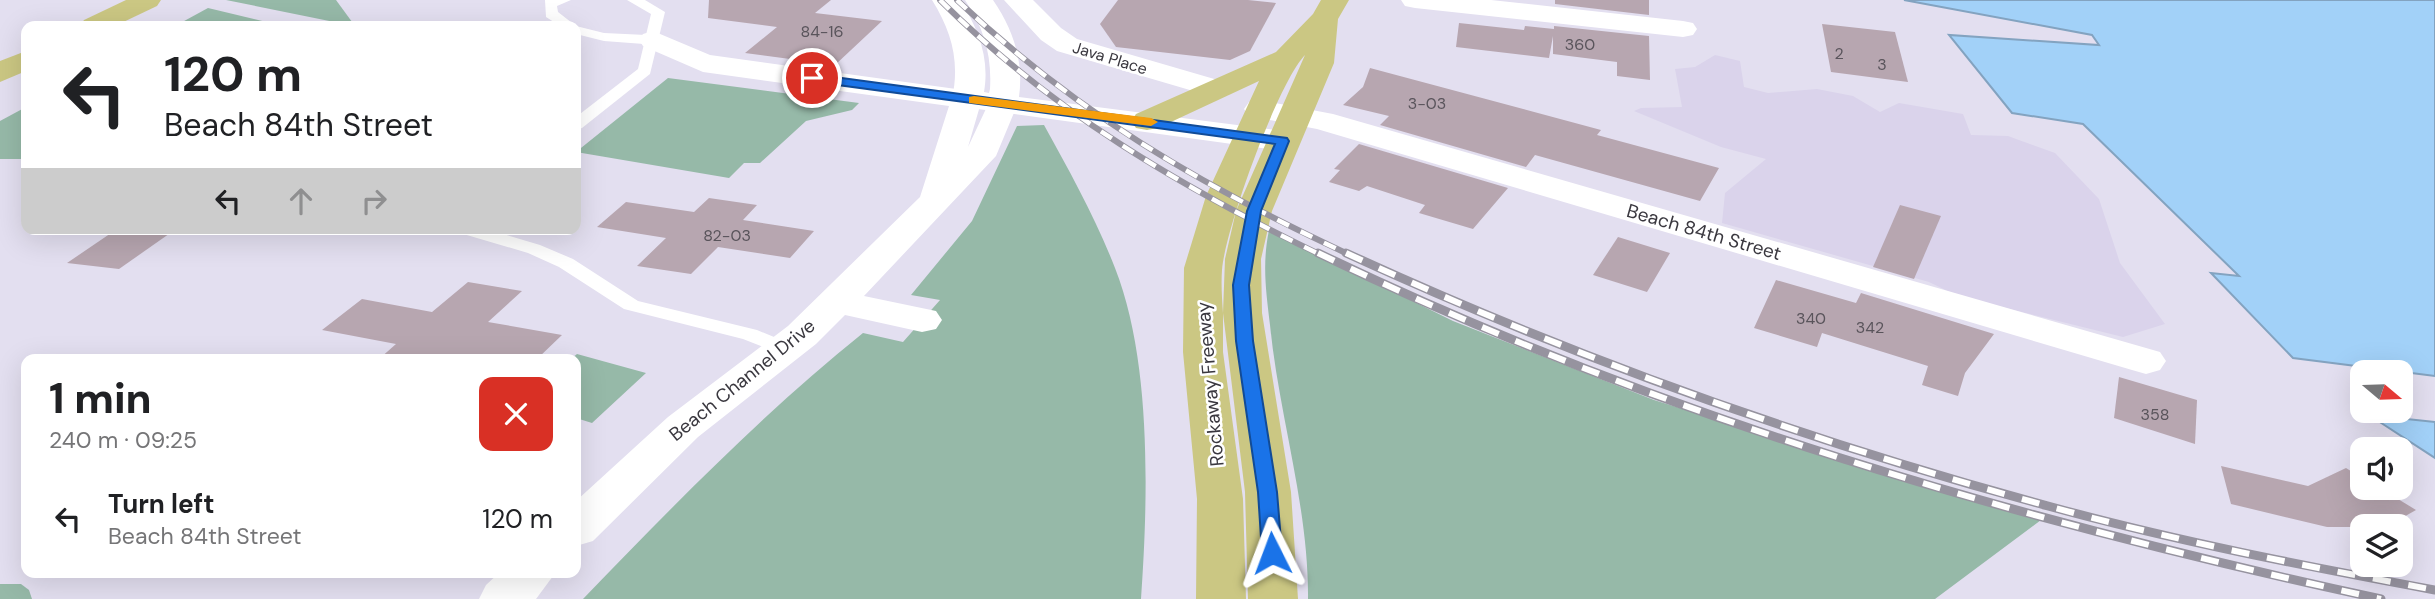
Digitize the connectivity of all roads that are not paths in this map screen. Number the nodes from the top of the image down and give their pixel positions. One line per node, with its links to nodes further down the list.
1 (147, 0): 9 (main road)
2 (634, 0): 13 (lane)
3 (946, 0): 18 (street)
4 (979, 0): 19 (street)
5 (1018, 0): 17 (street, Java Place)
6 (1415, 0): 11 (street)
7 (553, 1): 10 (lane)
8 (1329, 9): 14 (main road); 22 (main road)
9 (104, 21)
10 (562, 21)
11 (1683, 29)
12 (581, 31): 13 (lane)
13 (653, 40): 18 (street, Beach 84th Street); 20 (lane)
14 (1286, 58): 17 (main road); 22 (main road)
15 (21, 62): 16 (main road)
16 (0, 73)
17 (1217, 89): 21 (main road)
18 (967, 99): 19 (street, Beach 84th Street); 23 (street, Beach Channel Drive)
19 (1003, 103): 21 (street, Beach 84th Street); 23 (street, Beach Channel Drive)
20 (581, 121)
21 (1147, 121): 22 (street, Beach 84th Street)
22 (1272, 125): 28 (street, Beach 84th Street); 32 (main road, Rockaway Freeway); 33 (main road, Rockaway Freeway)
23 (935, 198): 25 (street, Beach Channel Drive)
24 (486, 235): 27 (lane)
25 (835, 301): 26 (street); 27 (street, Beach Channel Drive)
26 (922, 320)
27 (783, 349): 29 (street, Beach Channel Drive)
28 (2146, 361)
29 (581, 525)
30 (526, 578): 31 (street)
31 (504, 599)
32 (1221, 599)
33 (1273, 599)

